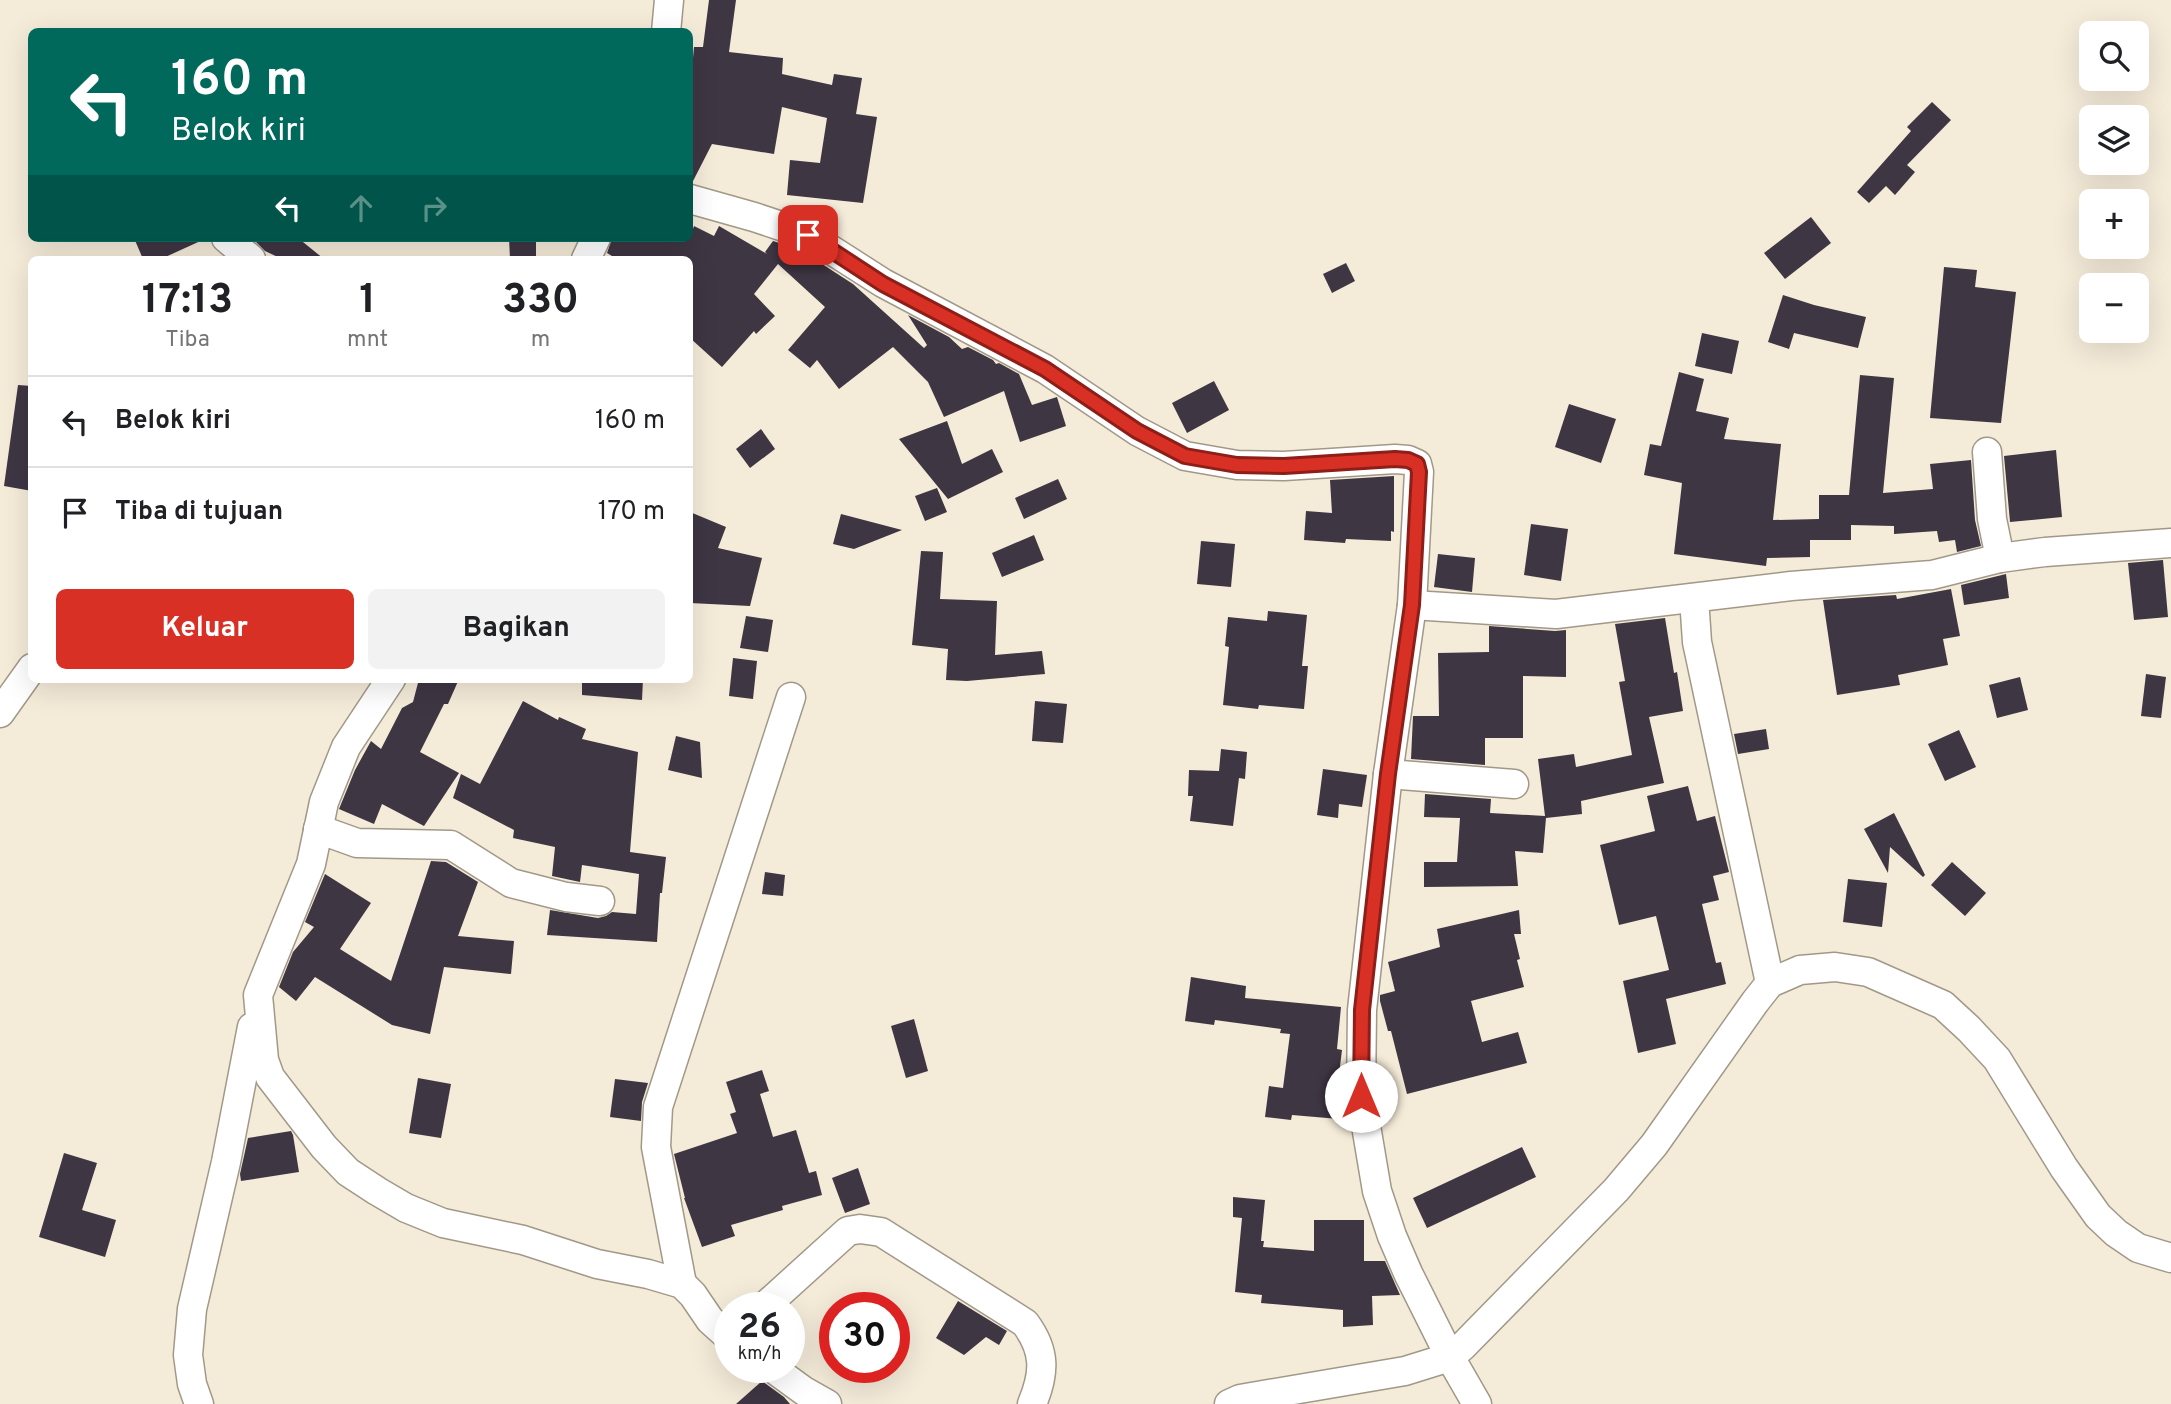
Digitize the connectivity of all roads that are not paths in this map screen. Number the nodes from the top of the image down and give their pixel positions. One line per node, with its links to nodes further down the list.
1 (669, 0): 2 (street)
2 (666, 28)
3 (693, 200): 10 (street)
4 (231, 242): 5 (street)
5 (247, 256)
6 (1987, 452): 8 (street)
7 (2171, 543): 8 (street)
8 (2000, 558): 9 (street)
9 (1694, 598): 10 (street); 19 (street)
10 (1412, 605): 15 (street)
11 (28, 674): 14 (street)
12 (388, 683): 17 (street)
13 (791, 697): 22 (street)
14 (0, 713)
15 (1388, 774): 16 (street); 25 (street)
16 (1514, 784)
17 (318, 829): 18 (street); 20 (street)
18 (600, 901)
19 (1770, 983): 21 (street); 25 (street)
20 (258, 995): 22 (street); 27 (street)
21 (2171, 1258)
22 (682, 1284): 24 (street)
23 (781, 1292): 29 (street)
24 (714, 1324)
25 (1450, 1357): 30 (street); 31 (street)
26 (793, 1383): 28 (street)
27 (200, 1404)
28 (827, 1404)
29 (1032, 1404)
30 (1229, 1404)
31 (1477, 1404)

